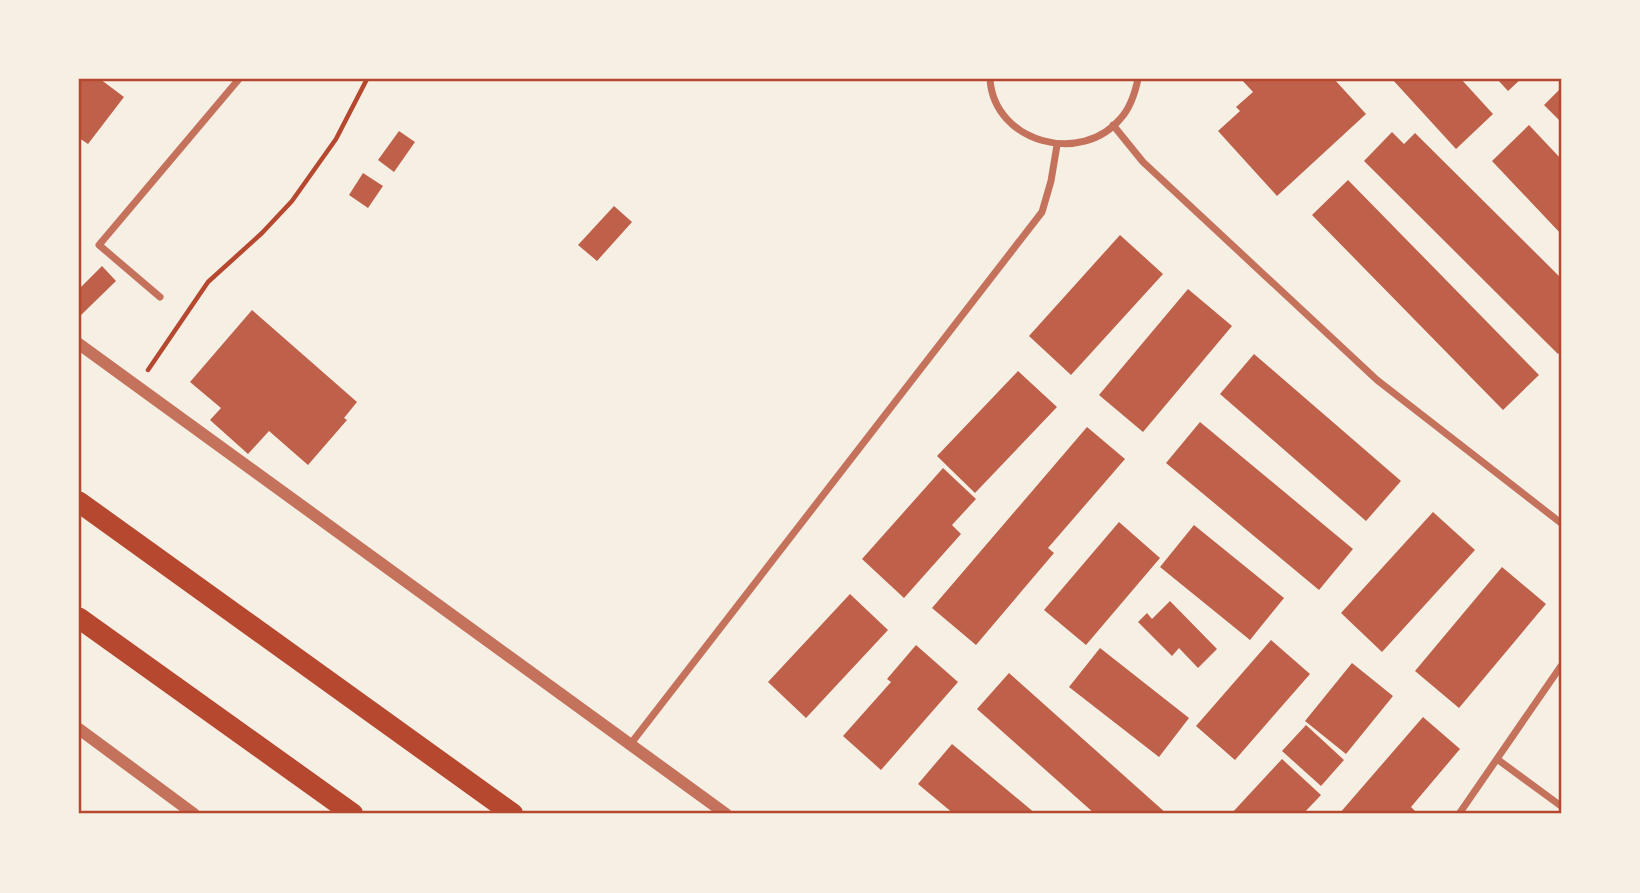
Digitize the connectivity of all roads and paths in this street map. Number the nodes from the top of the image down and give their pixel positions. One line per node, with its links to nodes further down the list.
1 (239, 79): 7 (street)
2 (367, 79): 9 (path)
3 (990, 79): 6 (street)
4 (1138, 79): 5 (street)
5 (1113, 125): 6 (street); 11 (street)
6 (1057, 145): 15 (street)
7 (160, 298)
8 (79, 344): 9 (street)
9 (137, 386): 15 (street)
10 (79, 502): 20 (highway)
11 (1561, 523)
12 (79, 618): 19 (highway)
13 (1561, 666): 16 (street)
14 (79, 729): 18 (street)
15 (629, 746): 21 (street)
16 (1497, 760): 17 (street); 22 (street)
17 (1561, 806)
18 (194, 814)
19 (353, 814)
20 (513, 814)
21 (726, 814)
22 (1460, 814)

